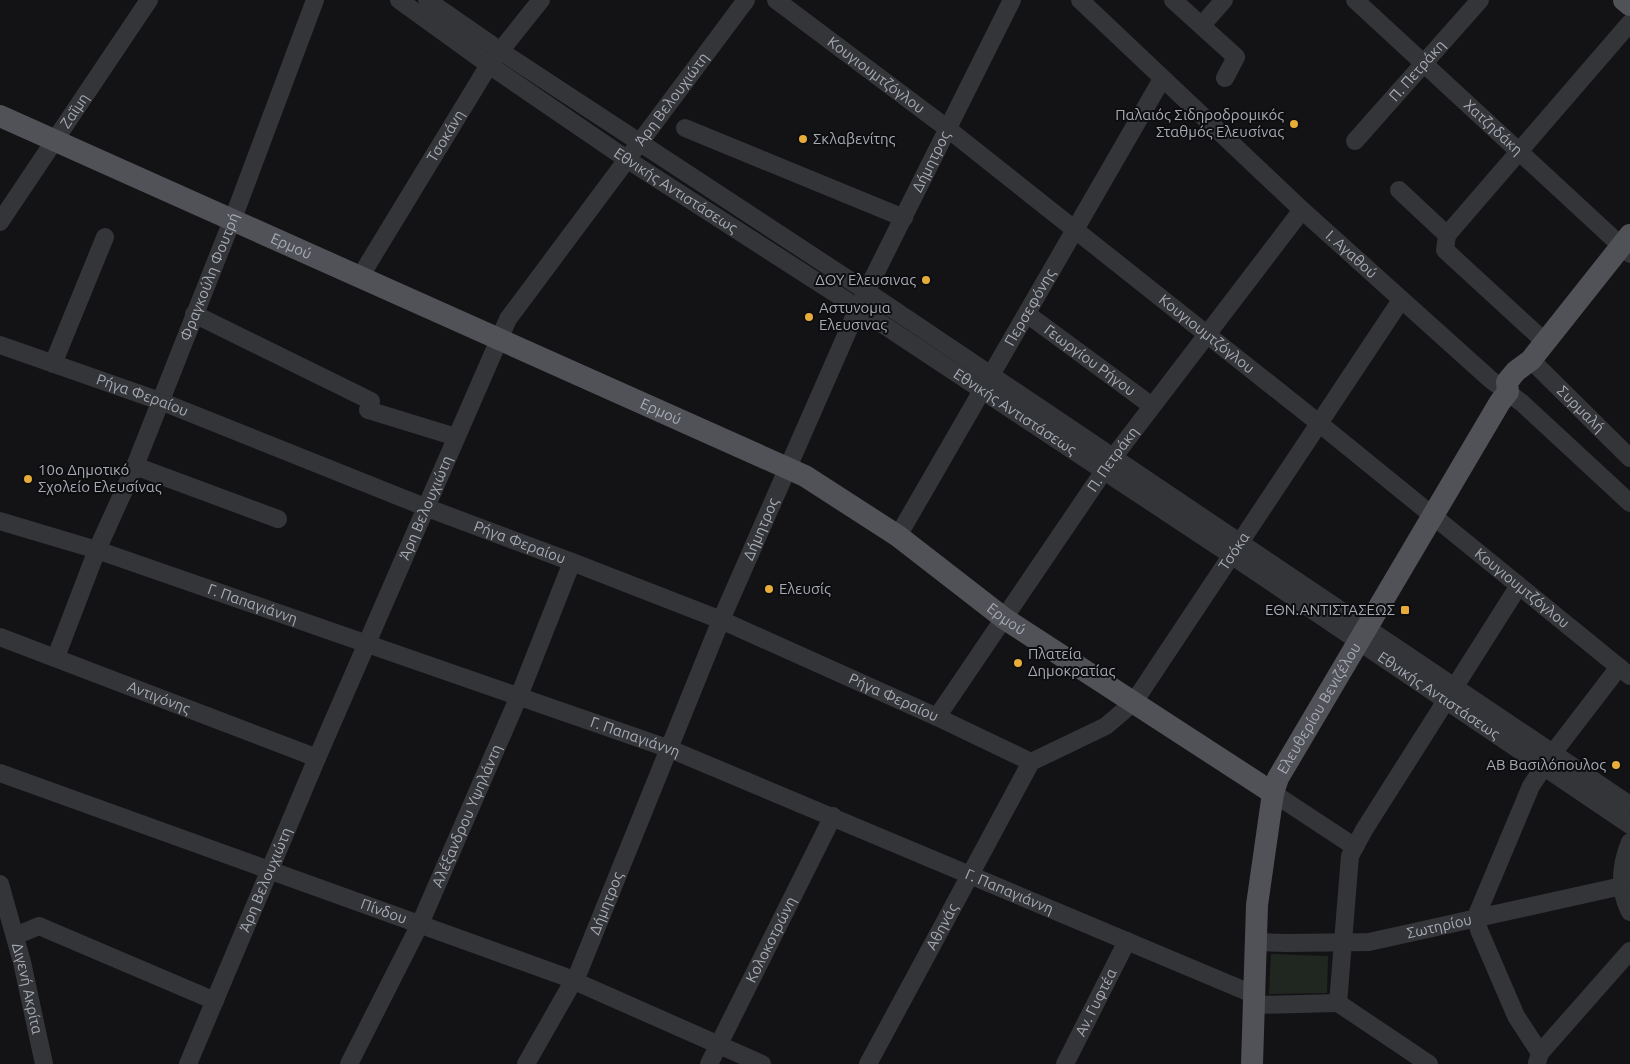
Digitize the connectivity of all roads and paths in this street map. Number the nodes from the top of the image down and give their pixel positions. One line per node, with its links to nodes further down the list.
1 (149, 0): 26 (street, Ζαΐμη)
2 (315, 0): 34 (street, Φραγκούλη Φουτρή)
3 (399, 0): 19 (street, Εθνικής Αντιστάσεως)
4 (427, 0): 18 (street, Εθνικής Αντιστάσεως)
5 (540, 0): 18 (street, Τσοκάνη)
6 (746, 0): 28 (street, Άρη Βελουχιώτη)
7 (776, 0): 25 (street, Κουγιουμτζόγλου)
8 (1012, 0): 25 (street, Δήμητρος)
9 (1080, 0): 22 (street, Ι. Αγαθού)
10 (1173, 0): 17 (street)
11 (1224, 0): 17 (street)
12 (1355, 0): 20 (street, Χατζηδάκη)
13 (1480, 0): 20 (street, Π. Πετράκη)
14 (1624, 0): 15 (main road)
15 (1630, 5)
16 (1630, 24): 29 (street)
17 (1202, 25): 21 (street)
18 (499, 50): 19 (street, Τσοκάνη); 28 (street, Εθνικής Αντιστάσεως)
19 (489, 65): 30 (street, Εθνικής Αντιστάσεως); 40 (street, Τσοκάνη)
20 (1424, 65): 27 (street, Π. Πετράκη); 29 (street, Χατζηδάκη)
21 (1225, 78)
22 (1162, 79): 32 (street, Ι. Αγαθού); 36 (street, Περσεφόνης)
23 (0, 116): 26 (main road, Ερμού)
24 (685, 128): 33 (street)
25 (948, 128): 33 (street, Δήμητρος); 36 (street, Κουγιουμτζόγλου)
26 (55, 141): 34 (main road, Ερμού); 35 (street, Ζαΐμη)
27 (1355, 141)
28 (640, 142): 30 (street, Άρη Βελουχιώτη); 41 (street, Εθνικής Αντιστάσεως)
29 (1518, 153): 37 (street); 39 (street, Χατζηδάκη)
30 (628, 160): 43 (street, Εθνικής Αντιστάσεως); 47 (street, Άρη Βελουχιώτη)
31 (1399, 190): 37 (street)
32 (1302, 210): 42 (street, Ι. Αγαθού); 46 (street, Π. Πετράκη)
33 (904, 218): 41 (street, Δήμητρος)
34 (232, 221): 40 (main road, Ερμού); 44 (street, Φραγκούλη Φουτρή)
35 (0, 222)
36 (1076, 230): 45 (street, Περσεφόνης); 46 (street, Κουγιουμτζόγλου)
37 (1447, 235): 48 (street)
38 (105, 237): 51 (street)
39 (1627, 245): 48 (main road)
40 (360, 277): 47 (main road, Ερμού)
41 (866, 291): 43 (street, Δήμητρος); 52 (street, Εθνικής Αντιστάσεως)
42 (1401, 300): 53 (street, Ι. Αγαθού); 56 (street, Τσόκα)
43 (858, 308): 52 (street, Εθνικής Αντιστάσεως); 61 (street, Δήμητρος)
44 (194, 314): 54 (street, Φραγκούλη Φουτρή); 57 (street)
45 (1027, 314): 52 (street, Περσεφόνης); 55 (street, Γεωργίου Ρήγου)
46 (1207, 334): 55 (street, Π. Πετράκη); 56 (street, Κουγιουμτζόγλου)
47 (498, 339): 57 (street, Άρη Βελουχιώτη); 61 (main road, Ερμού)
48 (1544, 341): 50 (main road)
49 (0, 346): 51 (street, Ρήγα Φεραίου)
50 (1531, 360): 53 (main road, Ελευθερίου Βενιζέλου); 58 (street, Συρμαλή)
51 (53, 364): 54 (street, Ρήγα Φεραίου)
52 (988, 384): 59 (street, Εθνικής Αντιστάσεως); 67 (street, Περσεφόνης)
53 (1508, 392): 62 (street, Ι. Αγαθού); 64 (main road, Ελευθερίου Βενιζέλου)
54 (160, 401): 60 (street, Φραγκούλη Φουτρή); 63 (street, Ρήγα Φεραίου)
55 (1152, 406): 59 (street, Π. Πετράκη)
56 (1320, 424): 64 (street, Κουγιουμτζόγλου); 68 (street, Τσόκα)
57 (456, 437): 63 (street, Άρη Βελουχιώτη)
58 (1630, 458)
59 (1108, 465): 68 (street, Εθνικής Αντιστάσεως); 72 (street, Π. Πετράκη)
60 (135, 466): 65 (street); 69 (street, Φραγκούλη Φουτρή)
61 (788, 468): 67 (main road, Ερμού); 73 (street, Δήμητρος)
62 (1630, 503)
63 (425, 507): 70 (street, Ρήγα Φεραίου); 76 (street, Άρη Βελουχιώτη)
64 (1433, 516): 71 (street, Κουγιουμτζόγλου); 74 (main road, Ελευθερίου Βενιζέλου)
65 (278, 519)
66 (0, 521): 69 (street, Γ. Παπαγιάννη)
67 (898, 536): 72 (main road, Ερμού)
68 (1235, 549): 74 (street, Εθνικής Αντιστάσεως); 81 (street, Τσόκα)
69 (97, 550): 76 (street, Γ. Παπαγιάννη); 77 (street, Φραγκούλη Φουτρή)
70 (572, 562): 73 (street, Ρήγα Φεραίου); 80 (street, Αλέξανδρου Υψηλάντη)
71 (1518, 587): 78 (street, Κουγιουμτζόγλου); 79 (street)
72 (1005, 619): 81 (main road, Ερμού); 82 (street, Π. Πετράκη)
73 (721, 620): 82 (street, Ρήγα Φεραίου); 83 (street, Δήμητρος)
74 (1362, 635): 79 (street, Εθνικής Αντιστάσεως); 88 (main road, Ελευθερίου Βενιζέλου)
75 (0, 637): 77 (street, Αντιγόνης)
76 (367, 643): 80 (street, Γ. Παπαγιάννη); 84 (street, Άρη Βελουχιώτη)
77 (56, 657): 84 (street, Αντιγόνης)
78 (1624, 672): 85 (street)
79 (1450, 695): 85 (street, Εθνικής Αντιστάσεως); 93 (street)
80 (519, 696): 83 (street, Γ. Παπαγιάννη); 100 (street, Αλέξανδρου Υψηλάντη)
81 (1134, 702): 86 (street, Τσόκα); 88 (main road, Ερμού)
82 (937, 717): 86 (street, Ρήγα Φεραίου)
83 (670, 749): 90 (street, Γ. Παπαγιάννη); 106 (street, Δήμητρος)
84 (316, 758): 94 (street, Άρη Βελουχιώτη)
85 (1549, 759): 89 (street, Εθνικής Αντιστάσεως); 91 (street, Εθνικής Αντιστάσεως); 99 (street)
86 (1031, 762): 95 (street, Αθηνάς)
87 (0, 773): 94 (street, Πίνδου)
88 (1273, 793): 93 (street); 103 (main road, Ελευθερίου Βενιζέλου)
89 (1630, 805)
90 (833, 816): 95 (street, Γ. Παπαγιάννη); 110 (street, Κολοκοτρώνη)
91 (1630, 825)
92 (1630, 842): 97 (street)
93 (1355, 847): 104 (street)
94 (270, 871): 100 (street, Πίνδου); 108 (street, Άρη Βελουχιώτη)
95 (968, 875): 102 (street, Γ. Παπαγιάννη); 118 (street, Αθηνάς)
96 (0, 884): 101 (street, Διγενή Ακρίτα)
97 (1622, 886): 98 (street); 99 (street, Σωτηρίου)
98 (1630, 912)
99 (1476, 916): 104 (street, Σωτηρίου); 111 (street)
100 (420, 924): 106 (street, Πίνδου); 114 (street, Αλέξανδρου Υψηλάντη)
101 (15, 936): 108 (street); 112 (street, Διγενή Ακρίτα)
102 (1127, 942): 107 (street, Γ. Παπαγιάννη); 119 (street, Αν. Γυφτέα)
103 (1255, 942): 104 (street, Σωτηρίου); 107 (main road, Ελευθερίου Βενιζέλου)
104 (1342, 944): 109 (street)
105 (1630, 951): 111 (street)
106 (574, 981): 110 (street, Πίνδου); 115 (street, Δήμητρος)
107 (1255, 1000): 109 (street); 120 (main road, Ελευθερίου Βενιζέλου)
108 (215, 1001): 113 (street, Άρη Βελουχιώτη)
109 (1338, 1003): 121 (street)
110 (718, 1045): 116 (street, Κολοκοτρώνη); 117 (street, Πίνδου)
111 (1538, 1059)
112 (44, 1064)
113 (188, 1064)
114 (350, 1064)
115 (526, 1064)
116 (709, 1064)
117 (762, 1064)
118 (868, 1064)
119 (1064, 1064)
120 (1252, 1064)
121 (1429, 1064)

